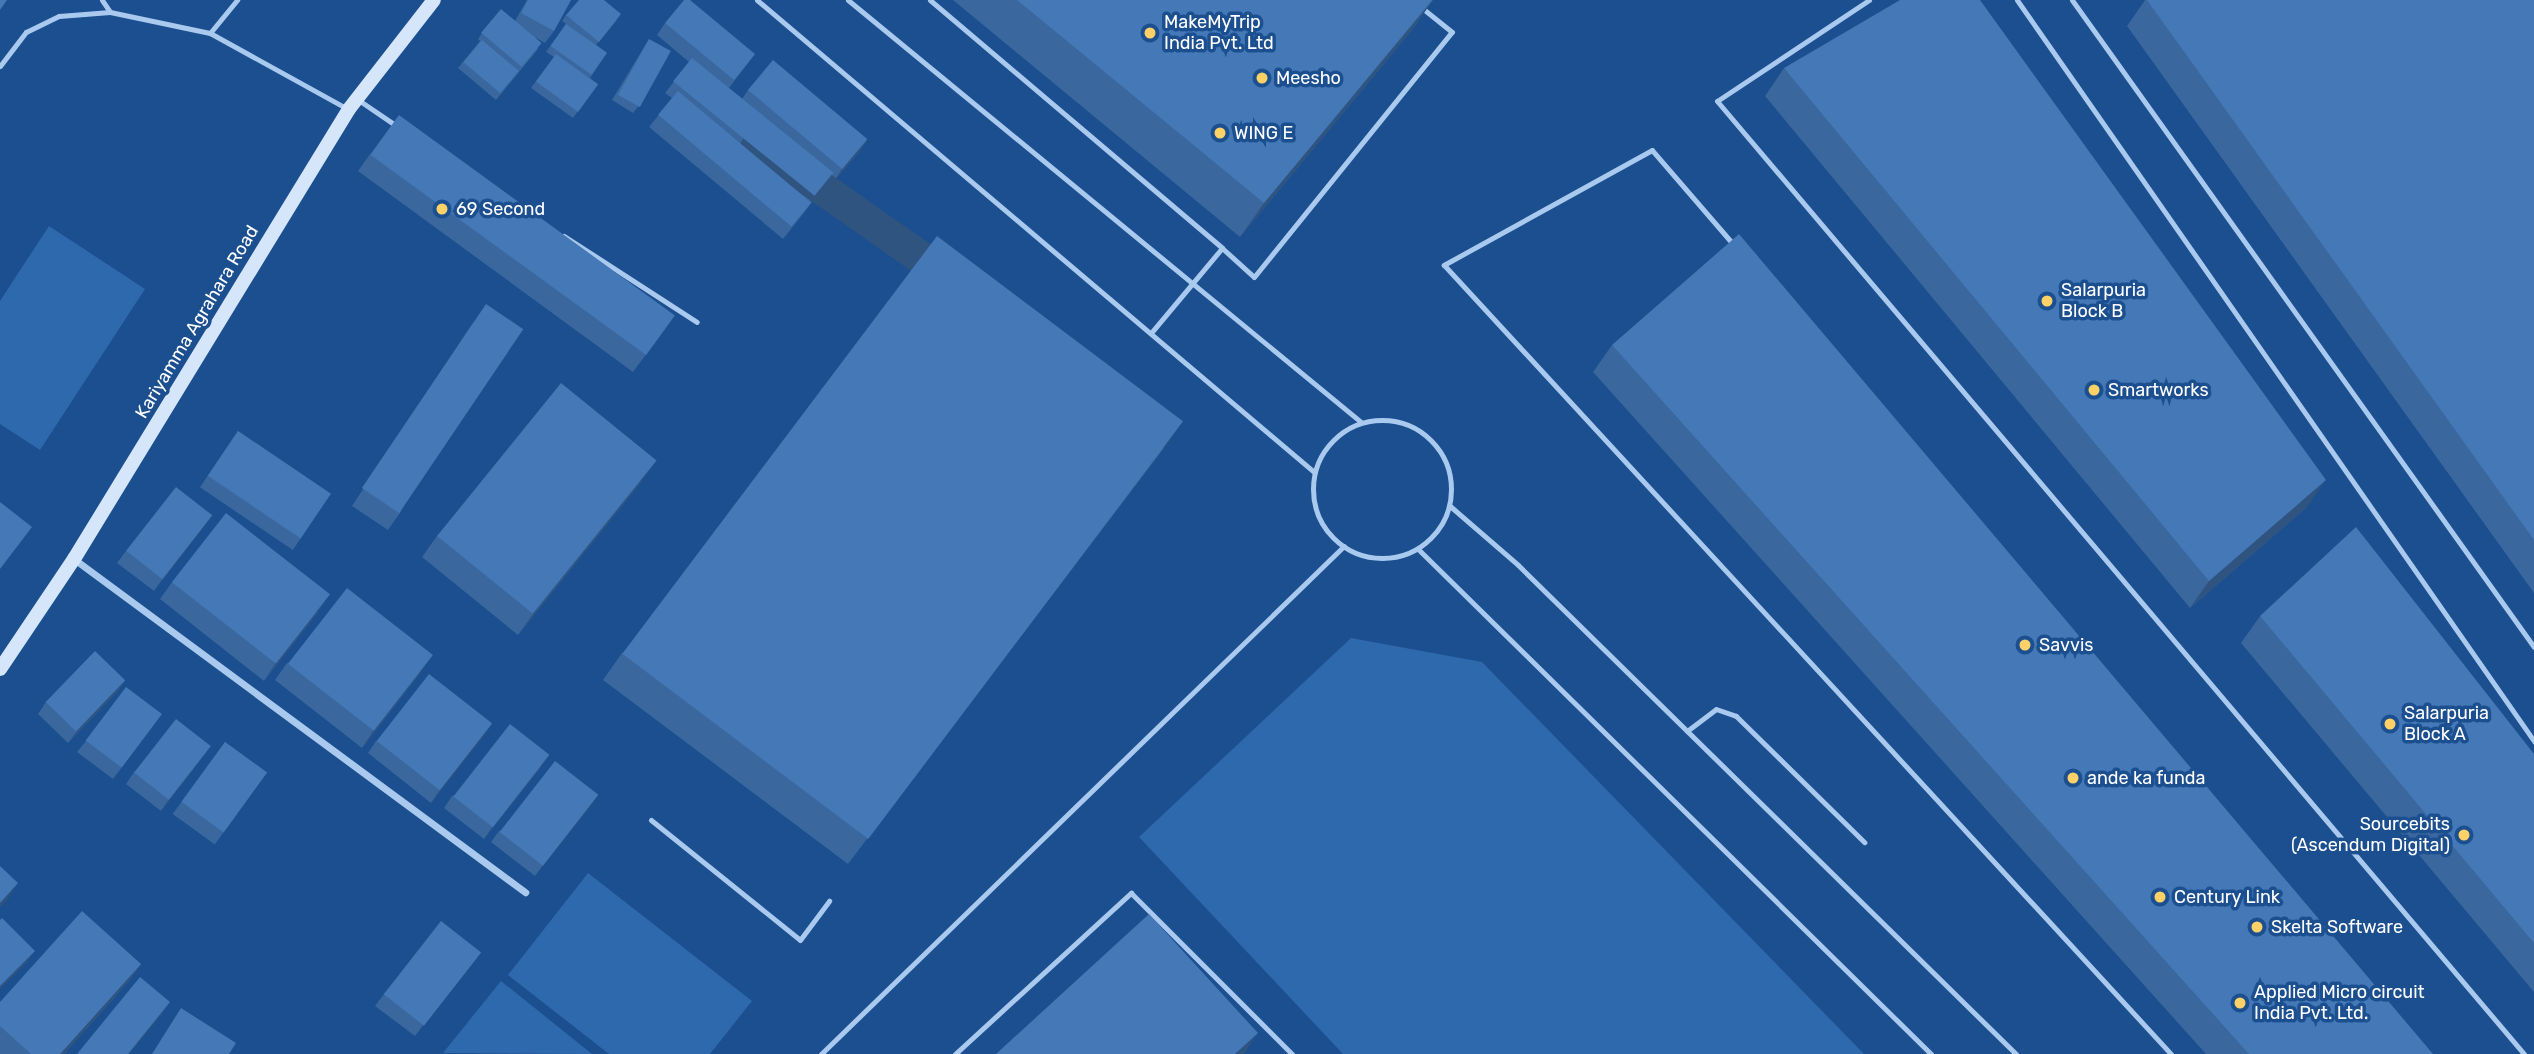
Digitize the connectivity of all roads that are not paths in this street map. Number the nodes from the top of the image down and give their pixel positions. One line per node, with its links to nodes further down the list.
1 (102, 0): 11 (lane)
2 (237, 0): 12 (lane)
3 (434, 0): 14 (street, Kariyamma Agrahara Road)
4 (757, 0): 21 (lane)
5 (848, 0): 19 (lane)
6 (930, 0): 17 (lane)
7 (1412, 0): 17 (lane)
8 (1869, 0): 42 (lane)
9 (2017, 0): 31 (lane)
10 (2072, 0): 28 (lane)
11 (110, 12): 12 (lane); 13 (lane)
12 (209, 33): 14 (lane)
13 (0, 66)
14 (353, 104): 15 (lane); 27 (street, Kariyamma Agrahara Road)
15 (402, 130)
16 (559, 233): 20 (lane)
17 (1222, 248): 19 (lane)
18 (1742, 255): 41 (lane)
19 (1195, 283): 21 (lane); 22 (lane)
20 (696, 322)
21 (1151, 332): 23 (lane)
22 (1361, 422): 23 (lane); 24 (lane)
23 (1314, 472): 25 (lane)
24 (1450, 506): 26 (lane); 30 (lane)
25 (1345, 546): 26 (lane); 36 (lane)
26 (1418, 549): 39 (lane)
27 (74, 559): 29 (street, Kariyamma Agrahara Road); 34 (street)
28 (2534, 647)
29 (0, 669)
30 (1687, 731): 33 (lane); 40 (lane)
31 (2534, 741)
32 (651, 820): 35 (lane)
33 (1864, 842)
34 (524, 892)
35 (829, 901)
36 (821, 1054)
37 (955, 1054): 38 (lane)
38 (1292, 1054)
39 (1931, 1054)
40 (2016, 1054)
41 (2171, 1054)
42 (2524, 1054)

